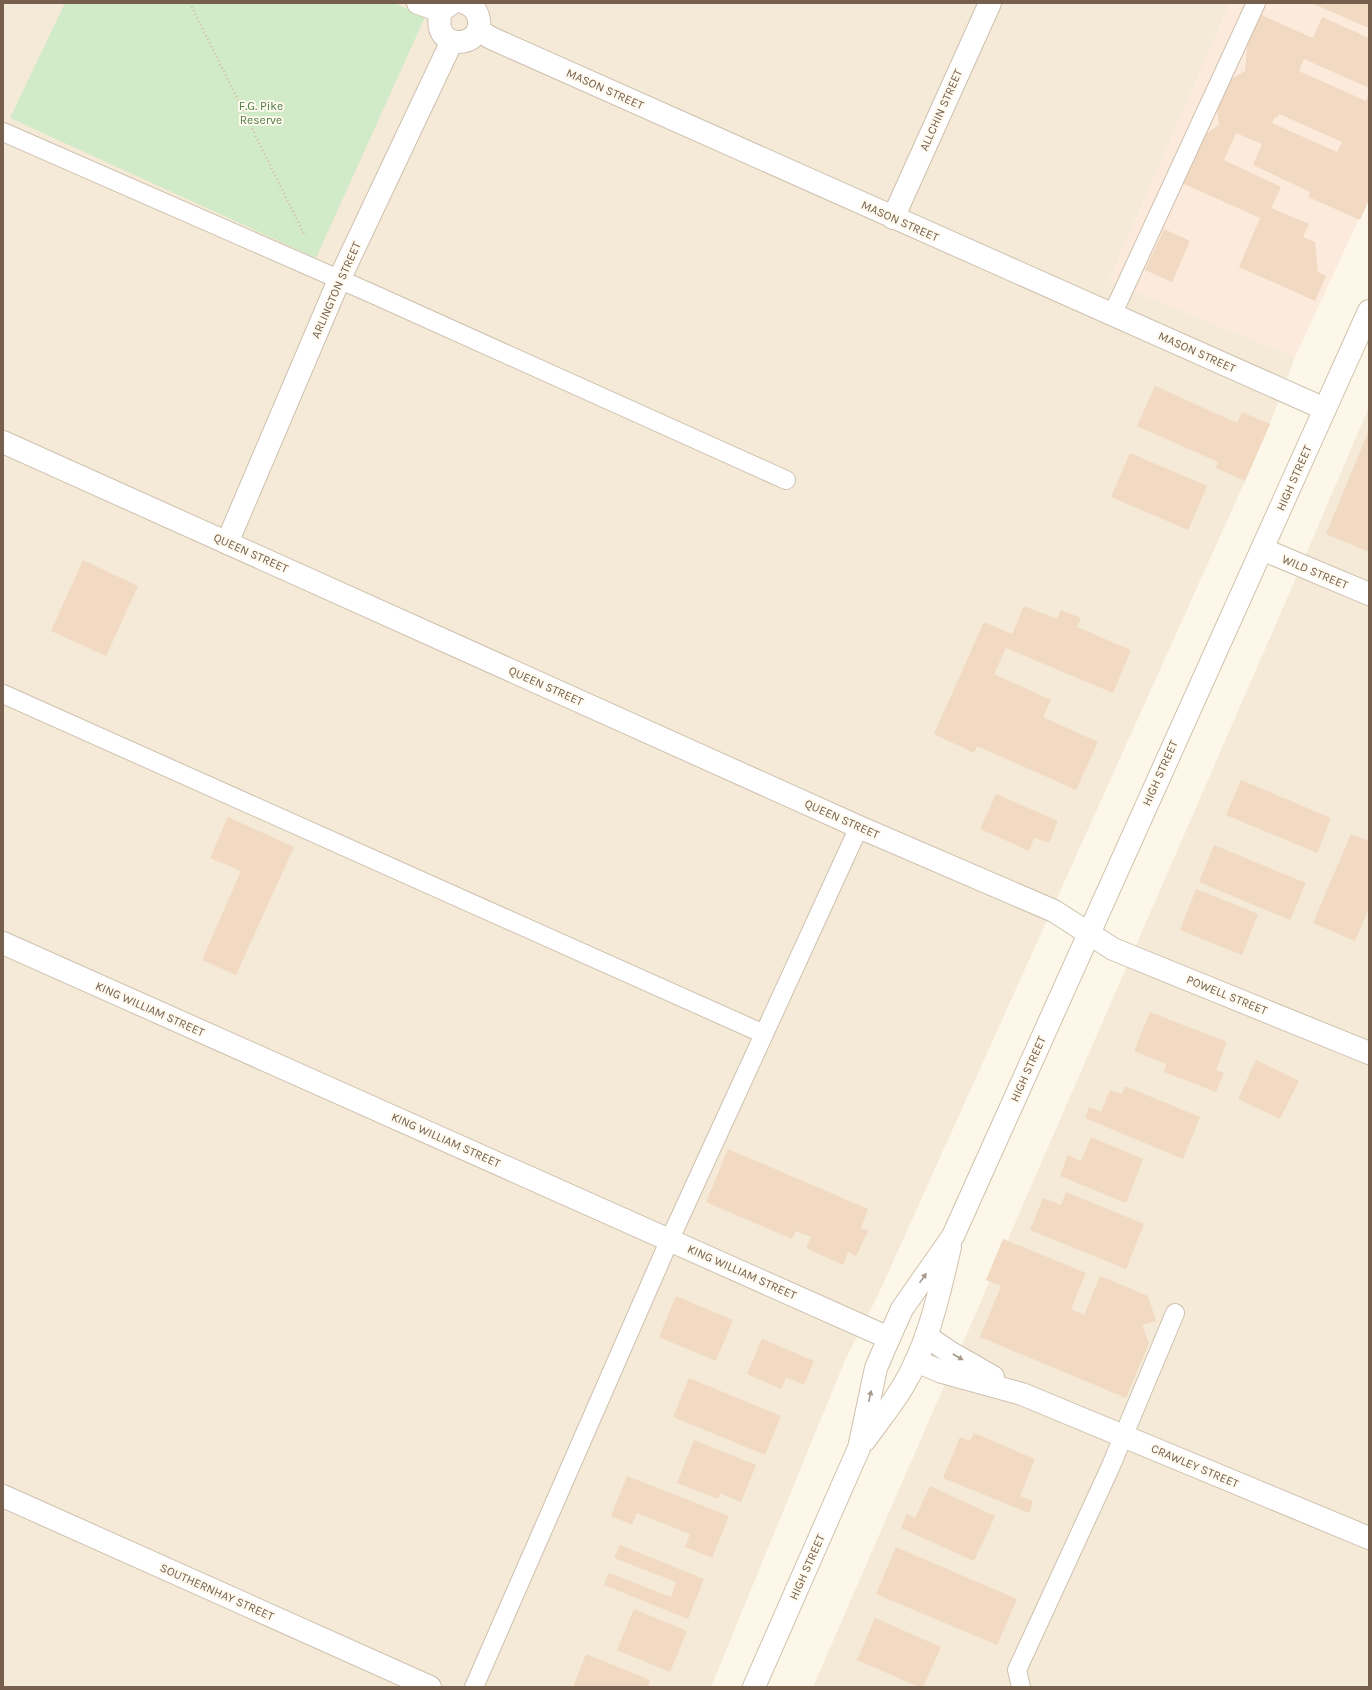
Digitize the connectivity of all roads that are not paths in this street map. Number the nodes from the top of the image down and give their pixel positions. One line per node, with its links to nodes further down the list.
1 (418, 3): 4 (street)
2 (990, 3): 8 (street, ALLCHIN STREET)
3 (1256, 3): 11 (lane)
4 (459, 5): 5 (street); 6 (street)
5 (478, 30): 6 (street); 8 (street, MASON STREET)
6 (452, 41): 9 (street, ARLINGTON STREET)
7 (3, 132): 9 (lane)
8 (893, 218): 11 (street, MASON STREET)
9 (339, 280): 14 (lane); 15 (street, ARLINGTON STREET)
10 (1369, 311): 12 (street, HIGH STREET)
11 (1112, 315): 12 (street, MASON STREET)
12 (1325, 409): 16 (street, HIGH STREET)
13 (3, 442): 15 (street, QUEEN STREET)
14 (786, 480)
15 (228, 543): 19 (street, QUEEN STREET)
16 (1262, 549): 17 (street, WILD STREET); 20 (street, HIGH STREET)
17 (1369, 594)
18 (3, 694): 22 (lane)
19 (859, 827): 20 (street, QUEEN STREET); 22 (lane)
20 (1088, 932): 23 (street, POWELL STREET); 24 (street, HIGH STREET)
21 (3, 943): 25 (street, KING WILLIAM STREET)
22 (764, 1034): 25 (lane)
23 (1369, 1053)
24 (953, 1236): 27 (street, HIGH STREET); 28 (street, HIGH STREET, one-way to 24)
25 (670, 1239): 28 (street, KING WILLIAM STREET); 36 (lane)
26 (1175, 1313): 31 (lane)
27 (926, 1336): 29 (street, HIGH STREET); 30 (street, CRAWLEY STREET, one-way to 30)
28 (889, 1338): 32 (street, HIGH STREET, one-way to 28)
29 (916, 1361): 30 (street, CRAWLEY STREET); 32 (street, HIGH STREET)
30 (1022, 1394): 31 (street, CRAWLEY STREET)
31 (1124, 1436): 34 (street, CRAWLEY STREET); 38 (lane)
32 (860, 1448): 37 (street, HIGH STREET)
33 (3, 1496): 35 (street, SOUTHERNHAY STREET)
34 (1369, 1538)
35 (430, 1687)
36 (474, 1687)
37 (754, 1687)
38 (1021, 1687)

